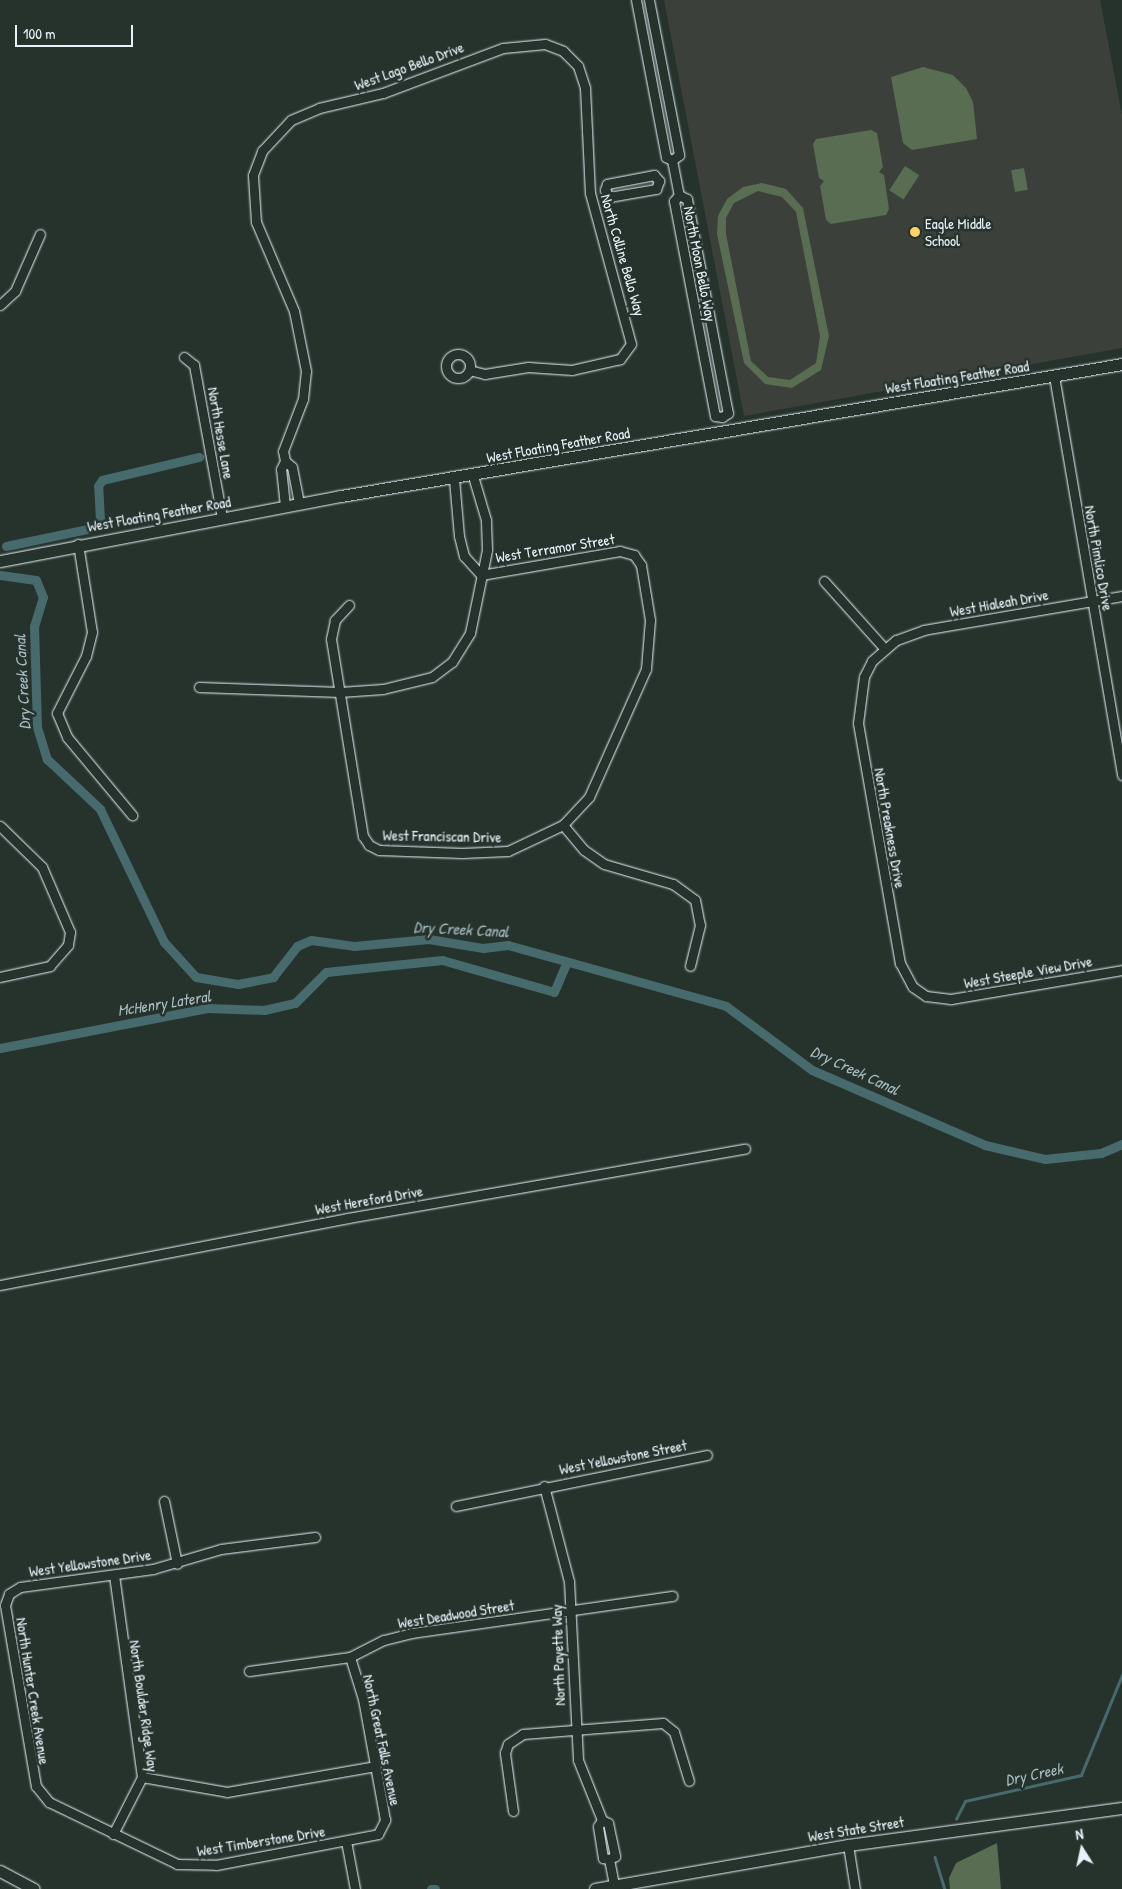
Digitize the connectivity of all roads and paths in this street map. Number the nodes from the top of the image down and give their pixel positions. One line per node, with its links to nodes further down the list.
1 (636, 0): 4 (street)
2 (649, 0): 4 (street)
3 (563, 51): 8 (street, North Colline Bello Way); 18 (street, West Lago Bello Drive)
4 (672, 160): 5 (street)
5 (676, 178): 6 (street); 9 (street)
6 (659, 181): 7 (street); 7 (street)
7 (605, 190): 8 (street)
8 (590, 193): 14 (street, North Colline Bello Way)
9 (679, 195): 16 (street, North Moon Bello Way); 16 (street, North Moon Bello Way)
10 (40, 234): 11 (street)
11 (0, 305)
12 (184, 357): 23 (street, North Hesse Lane)
13 (1122, 364): 15 (main road, West Floating Feather Road)
14 (469, 370)
15 (1054, 376): 17 (main road, West Floating Feather Road); 29 (street, North Pimlico Drive)
16 (722, 417): 17 (street, North Moon Bello Way)
17 (724, 429): 19 (main road, West Floating Feather Road)
18 (285, 461): 21 (street); 22 (street)
19 (473, 476): 20 (main road, West Floating Feather Road); 26 (street)
20 (454, 479): 21 (main road, West Floating Feather Road); 26 (street)
21 (299, 503): 22 (main road, West Floating Feather Road)
22 (285, 506): 23 (main road, West Floating Feather Road)
23 (222, 518): 24 (main road, West Floating Feather Road)
24 (78, 544): 25 (main road, West Floating Feather Road); 35 (street)
25 (0, 561)
26 (481, 575): 33 (street); 36 (street, West Terramor Street)
27 (824, 581): 31 (street)
28 (1122, 596): 29 (street, West Hialeah Drive)
29 (1092, 601): 31 (street, West Hialeah Drive); 34 (street, North Pimlico Drive)
30 (349, 605): 33 (street)
31 (884, 648): 41 (street, North Preakness Drive)
32 (199, 687): 33 (street)
33 (340, 692): 36 (street, West Franciscan Drive)
34 (1122, 775)
35 (132, 816)
36 (563, 825): 38 (street)
37 (0, 826): 40 (street)
38 (690, 966)
39 (1122, 970): 41 (street, West Steeple View Drive)
40 (0, 977)
41 (939, 1000)
42 (745, 1150): 43 (street, West Hereford Drive)
43 (0, 1285)
44 (707, 1455): 45 (street, West Yellowstone Street)
45 (544, 1486): 47 (street, West Yellowstone Street); 53 (street, North Payette Way)
46 (164, 1501): 49 (street)
47 (456, 1506)
48 (315, 1537): 49 (street, West Yellowstone Drive)
49 (177, 1564): 50 (street, West Yellowstone Drive)
50 (114, 1575): 51 (street, West Yellowstone Drive); 58 (street, North Boulder Ridge Way)
51 (8, 1594): 60 (street, North Hunter Creek Avenue)
52 (672, 1596): 53 (street, West Deadwood Street)
53 (570, 1612): 54 (street, West Deadwood Street); 56 (street, North Payette Way)
54 (350, 1658): 55 (street); 57 (street, North Great Falls Avenue)
55 (249, 1671)
56 (575, 1732): 59 (street); 62 (street); 68 (street, North Payette Way)
57 (376, 1766): 58 (street); 63 (street, North Great Falls Avenue)
58 (142, 1777): 64 (street, North Boulder Ridge Way)
59 (689, 1781)
60 (39, 1792): 64 (street, West Timberstone Drive)
61 (1122, 1808): 66 (main road, West State Street)
62 (513, 1811)
63 (383, 1828): 65 (street, West Timberstone Drive)
64 (113, 1834): 65 (street, West Timberstone Drive)
65 (346, 1841): 70 (street)
66 (848, 1845): 68 (main road, West State Street); 72 (street)
67 (0, 1871): 69 (main road)
68 (614, 1887): 71 (main road, West State Street)
69 (34, 1889)
70 (355, 1889)
71 (595, 1889)
72 (855, 1889)

